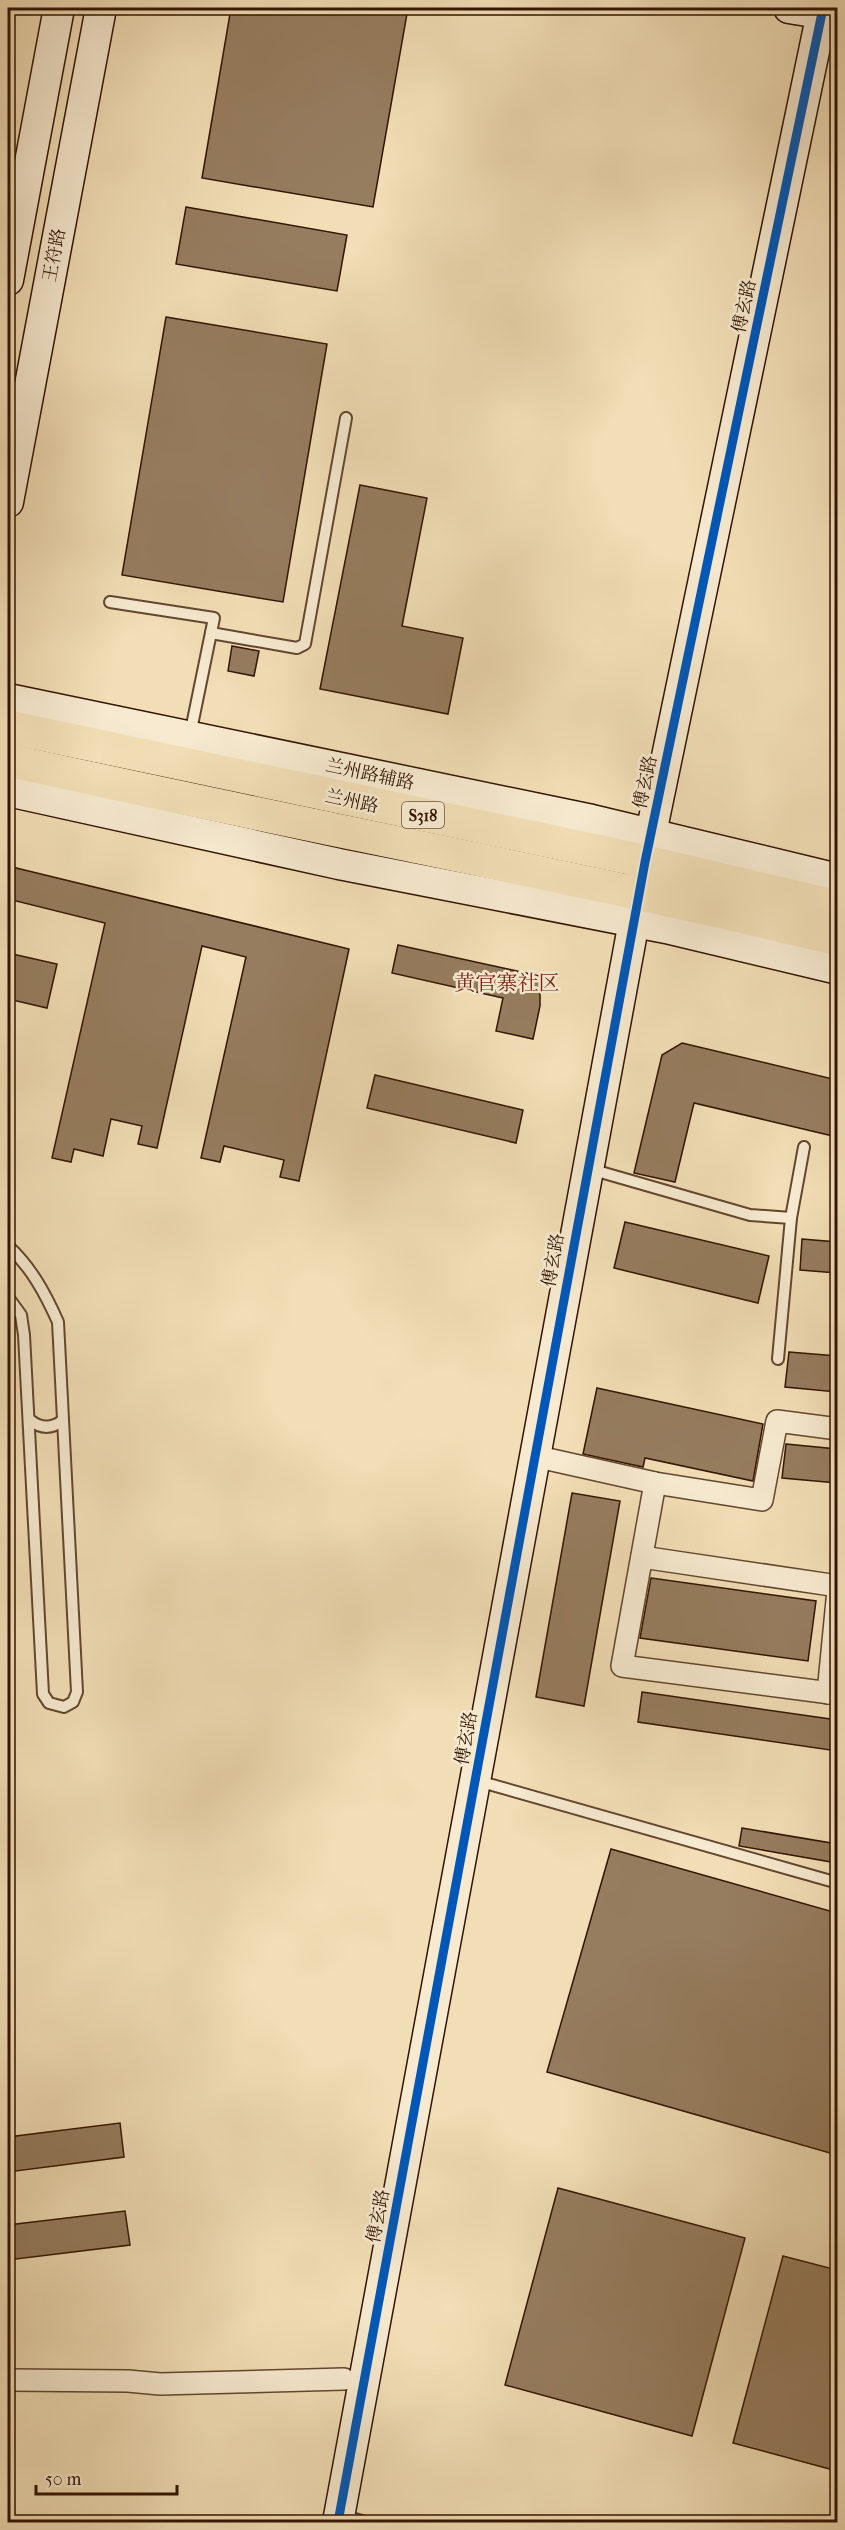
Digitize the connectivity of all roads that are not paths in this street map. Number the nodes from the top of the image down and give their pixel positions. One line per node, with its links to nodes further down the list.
1 (59, 8): 4 (street)
2 (101, 8): 6 (street, 王符路)
3 (813, 10): 14 (street, 傅玄路)
4 (8, 280)
5 (346, 418): 8 (lane)
6 (8, 502)
7 (110, 602): 8 (lane)
8 (211, 633): 11 (lane)
9 (8, 699): 11 (street)
10 (8, 727): 11 (main road, 兰州路 / S318)
11 (188, 751): 14 (main road, 兰州路 / S318)
12 (8, 760): 14 (main road, 兰州路 / S318)
13 (8, 791): 14 (street)
14 (632, 875): 15 (street); 16 (main road, 兰州路 / S318); 17 (main road, 兰州路 / S318); 18 (street); 20 (street, 傅玄路); 35 (street, 傅玄路)
15 (837, 879)
16 (837, 907)
17 (837, 939)
18 (837, 969)
19 (804, 1147): 21 (lane)
20 (587, 1168): 21 (lane); 28 (street, 傅玄路)
21 (791, 1218): 24 (lane)
22 (8, 1246): 26 (lane)
23 (8, 1297): 25 (lane)
24 (778, 1359)
25 (30, 1420): 26 (lane); 26 (lane)
26 (63, 1420)
27 (837, 1429): 29 (street)
28 (534, 1456): 29 (street); 33 (street, 傅玄路)
29 (655, 1483): 30 (street)
30 (642, 1557): 31 (street); 32 (street)
31 (837, 1588): 32 (street)
32 (833, 1693)
33 (475, 1780): 34 (lane); 37 (street, 傅玄路)
34 (837, 1883)
35 (344, 2379): 36 (street); 37 (street, 傅玄路)
36 (8, 2380)
37 (340, 2521)

